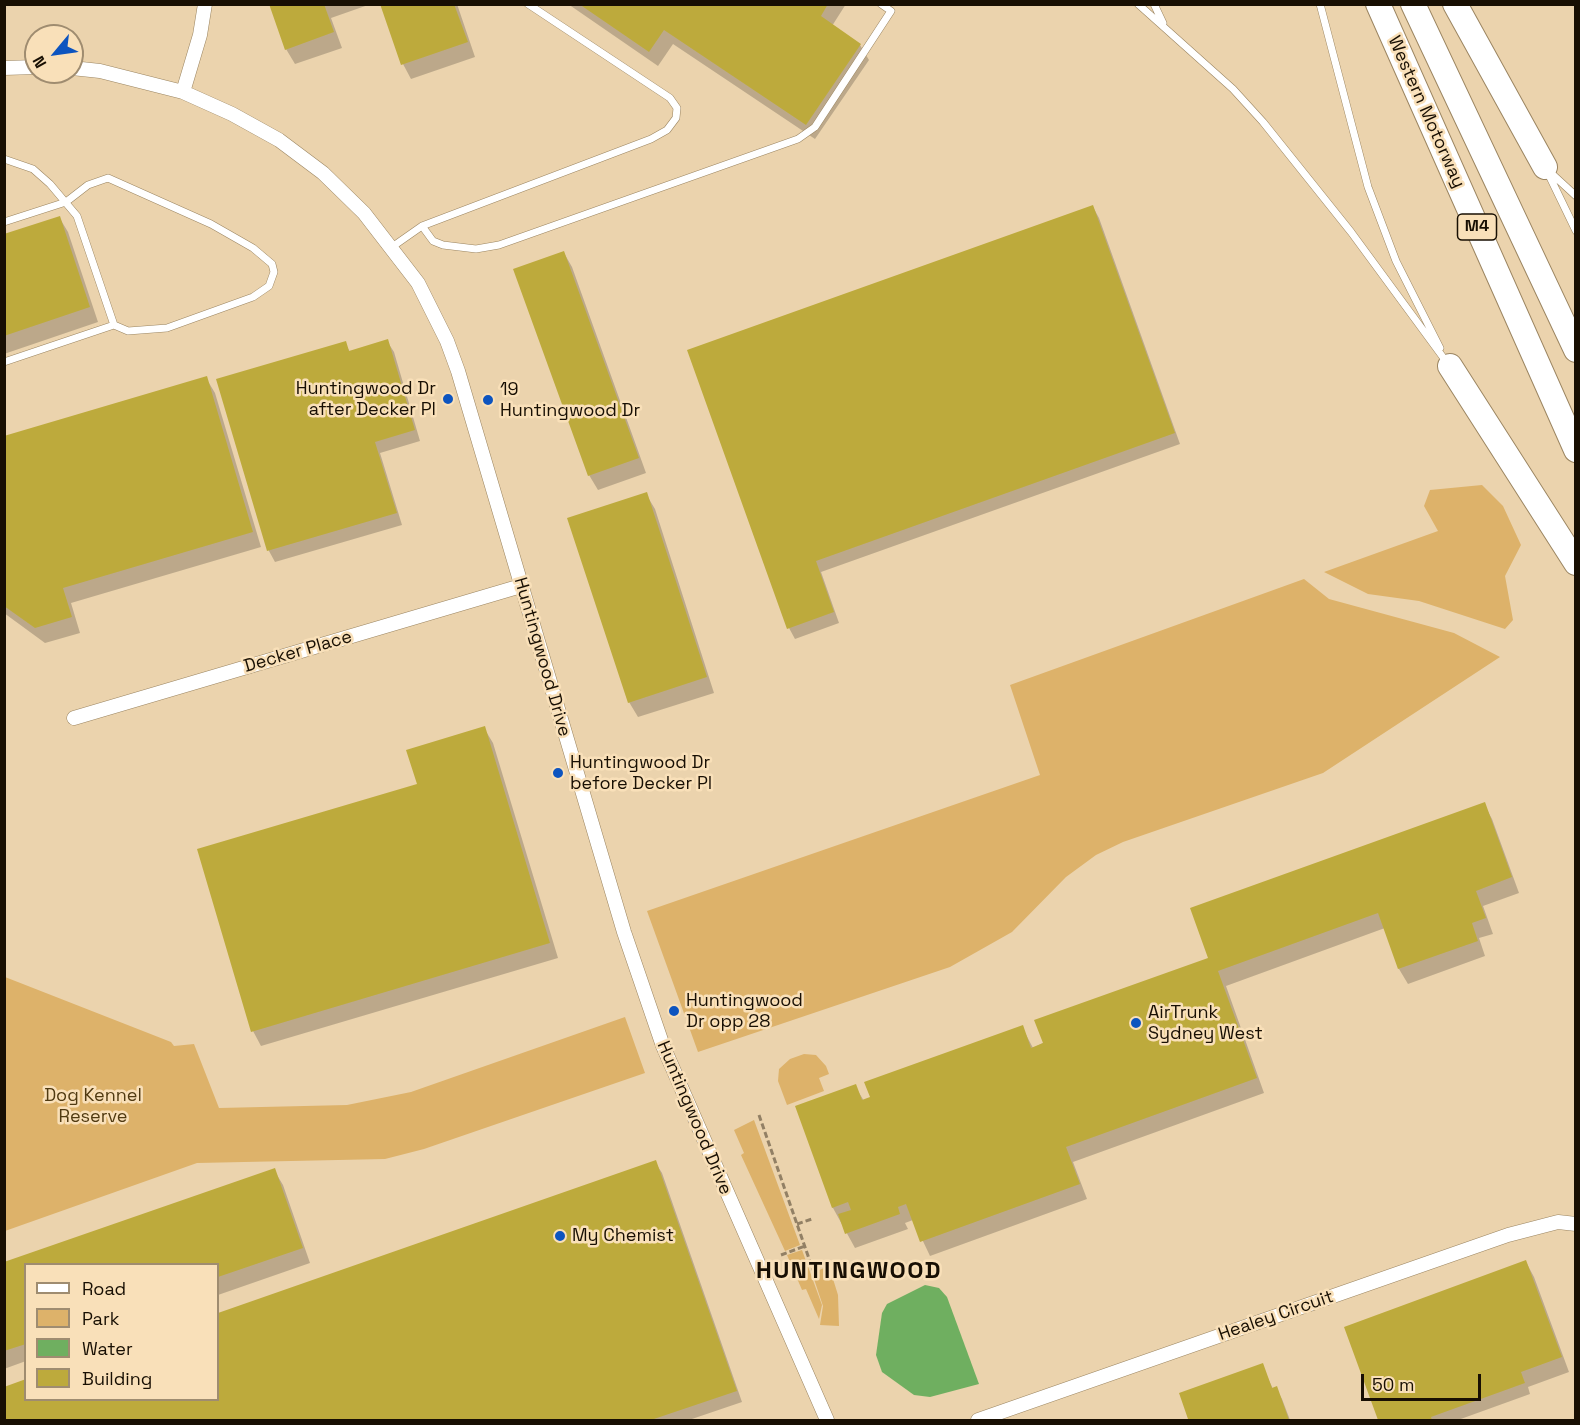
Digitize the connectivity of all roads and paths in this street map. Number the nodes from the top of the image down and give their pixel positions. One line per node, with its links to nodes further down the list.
1 (205, 4): 16 (street)
2 (528, 4): 22 (lane)
3 (881, 4): 22 (lane)
4 (1138, 4): 11 (lane)
5 (1154, 4): 11 (lane)
6 (1320, 4): 28 (lane)
7 (1365, 4): 15 (highway)
8 (1378, 4): 15 (highway, Western Motorway / M4)
9 (1413, 4): 26 (highway, Western Motorway / M4)
10 (1455, 4): 18 (highway)
11 (1165, 28): 28 (lane)
12 (24, 67): 13 (street)
13 (4, 68)
14 (84, 70): 16 (street, Huntingwood Drive)
15 (1416, 87): 29 (highway, Western Motorway / M4)
16 (183, 92): 24 (street, Huntingwood Drive)
17 (4, 159): 20 (lane)
18 (1545, 167): 19 (lane); 23 (lane)
19 (1575, 196)
20 (66, 202): 21 (lane); 25 (lane); 25 (lane)
21 (4, 222)
22 (422, 226): 24 (lane)
23 (1575, 231)
24 (392, 247): 31 (street, Huntingwood Drive)
25 (114, 325): 27 (lane)
26 (1575, 350)
27 (4, 362)
28 (1450, 366): 30 (highway)
29 (1575, 450)
30 (1575, 563)
31 (521, 586): 32 (street, Decker Place); 40 (street, Huntingwood Drive)
32 (74, 718)
33 (759, 1115): 35 (path)
34 (812, 1219): 35 (path)
35 (797, 1224): 37 (path)
36 (1575, 1224): 41 (street, Healey Circuit)
37 (805, 1246): 38 (path); 39 (path)
38 (781, 1255)
39 (813, 1270)
40 (828, 1420)
41 (978, 1420)

